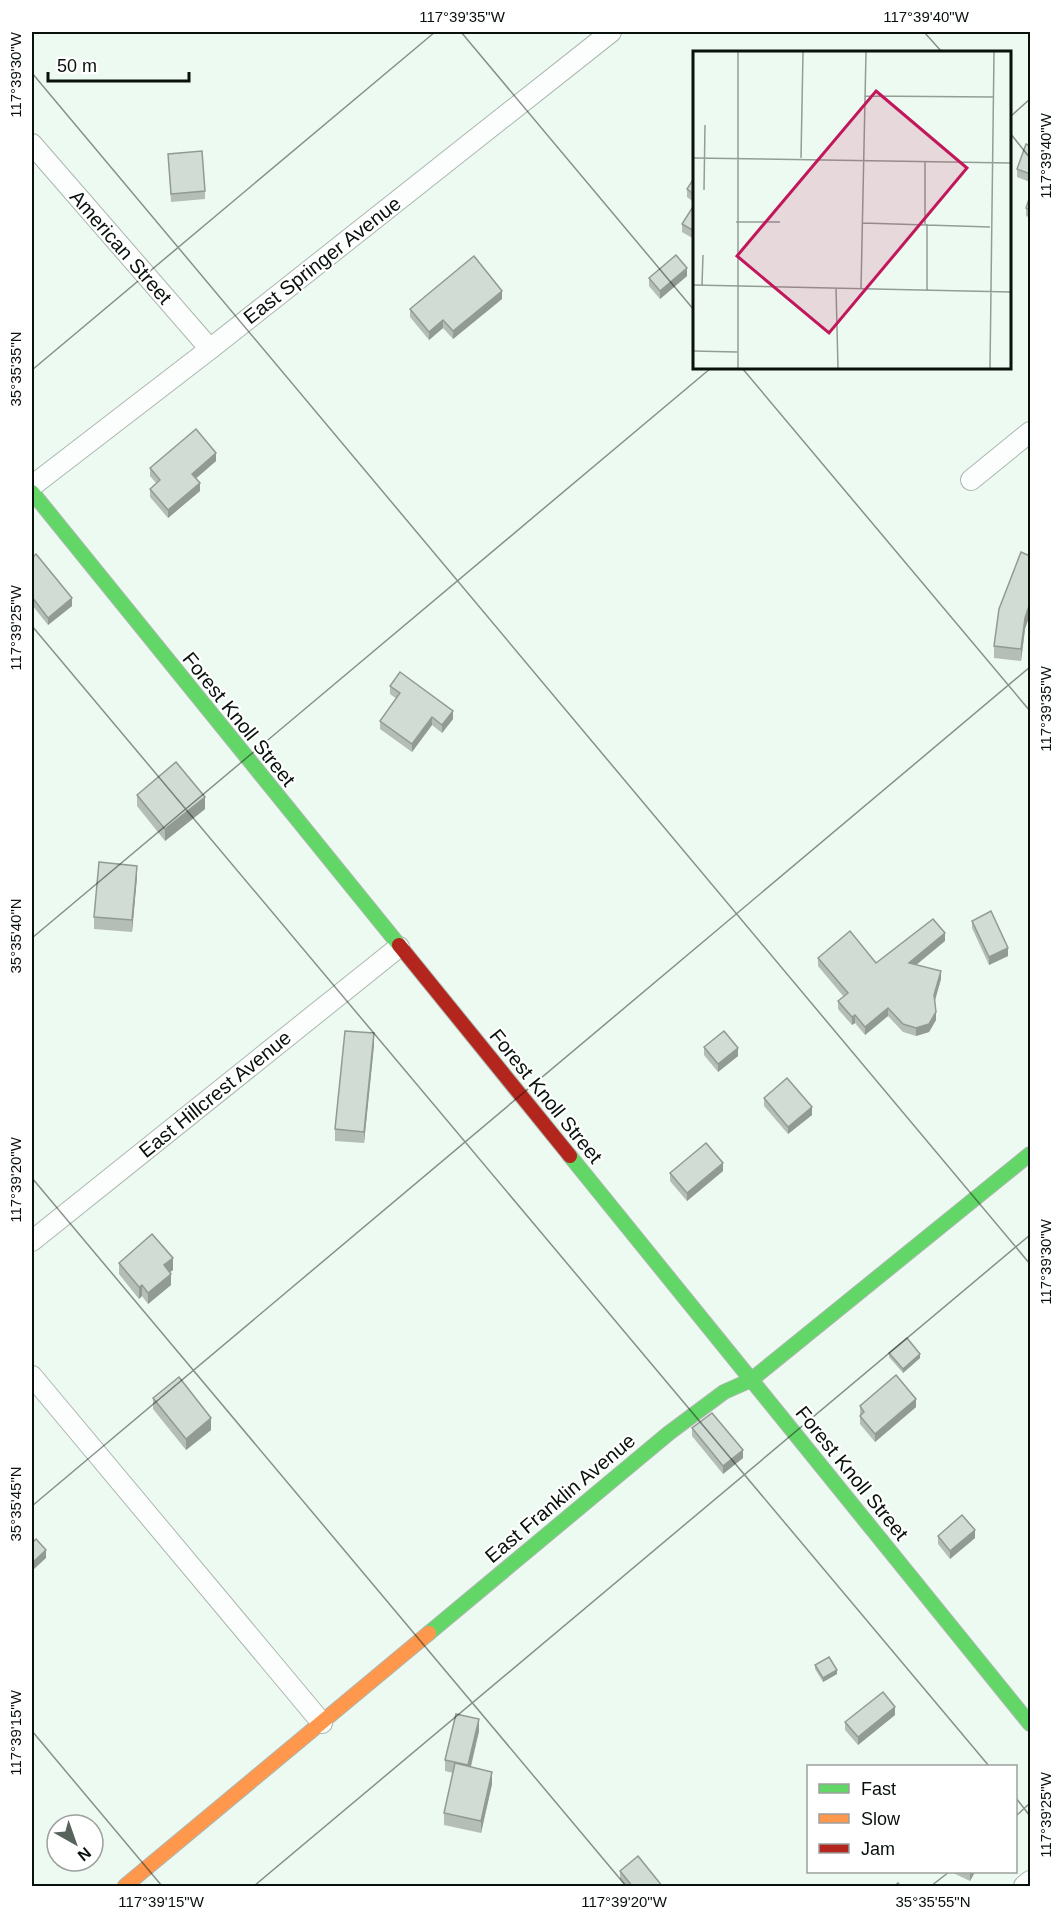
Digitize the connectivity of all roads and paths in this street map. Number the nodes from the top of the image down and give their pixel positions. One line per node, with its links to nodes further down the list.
1 (611, 32): 3 (street, East Springer Avenue)
2 (32, 144): 3 (street, American Street)
3 (210, 349): 6 (street, East Springer Avenue)
4 (1030, 432): 5 (street)
5 (971, 480)
6 (32, 486)
7 (32, 492): 8 (street, Forest Knoll Street)
8 (399, 947): 10 (street, East Hillcrest Avenue); 12 (street, Forest Knoll Street)
9 (1030, 1154): 12 (street, East Franklin Avenue)
10 (32, 1241)
11 (32, 1376): 13 (street)
12 (752, 1380): 13 (street, East Franklin Avenue); 14 (street, Forest Knoll Street)
13 (322, 1723): 16 (street, East Franklin Avenue)
14 (1030, 1724)
15 (1030, 1881): 17 (street)
16 (125, 1887)
17 (1024, 1887)

